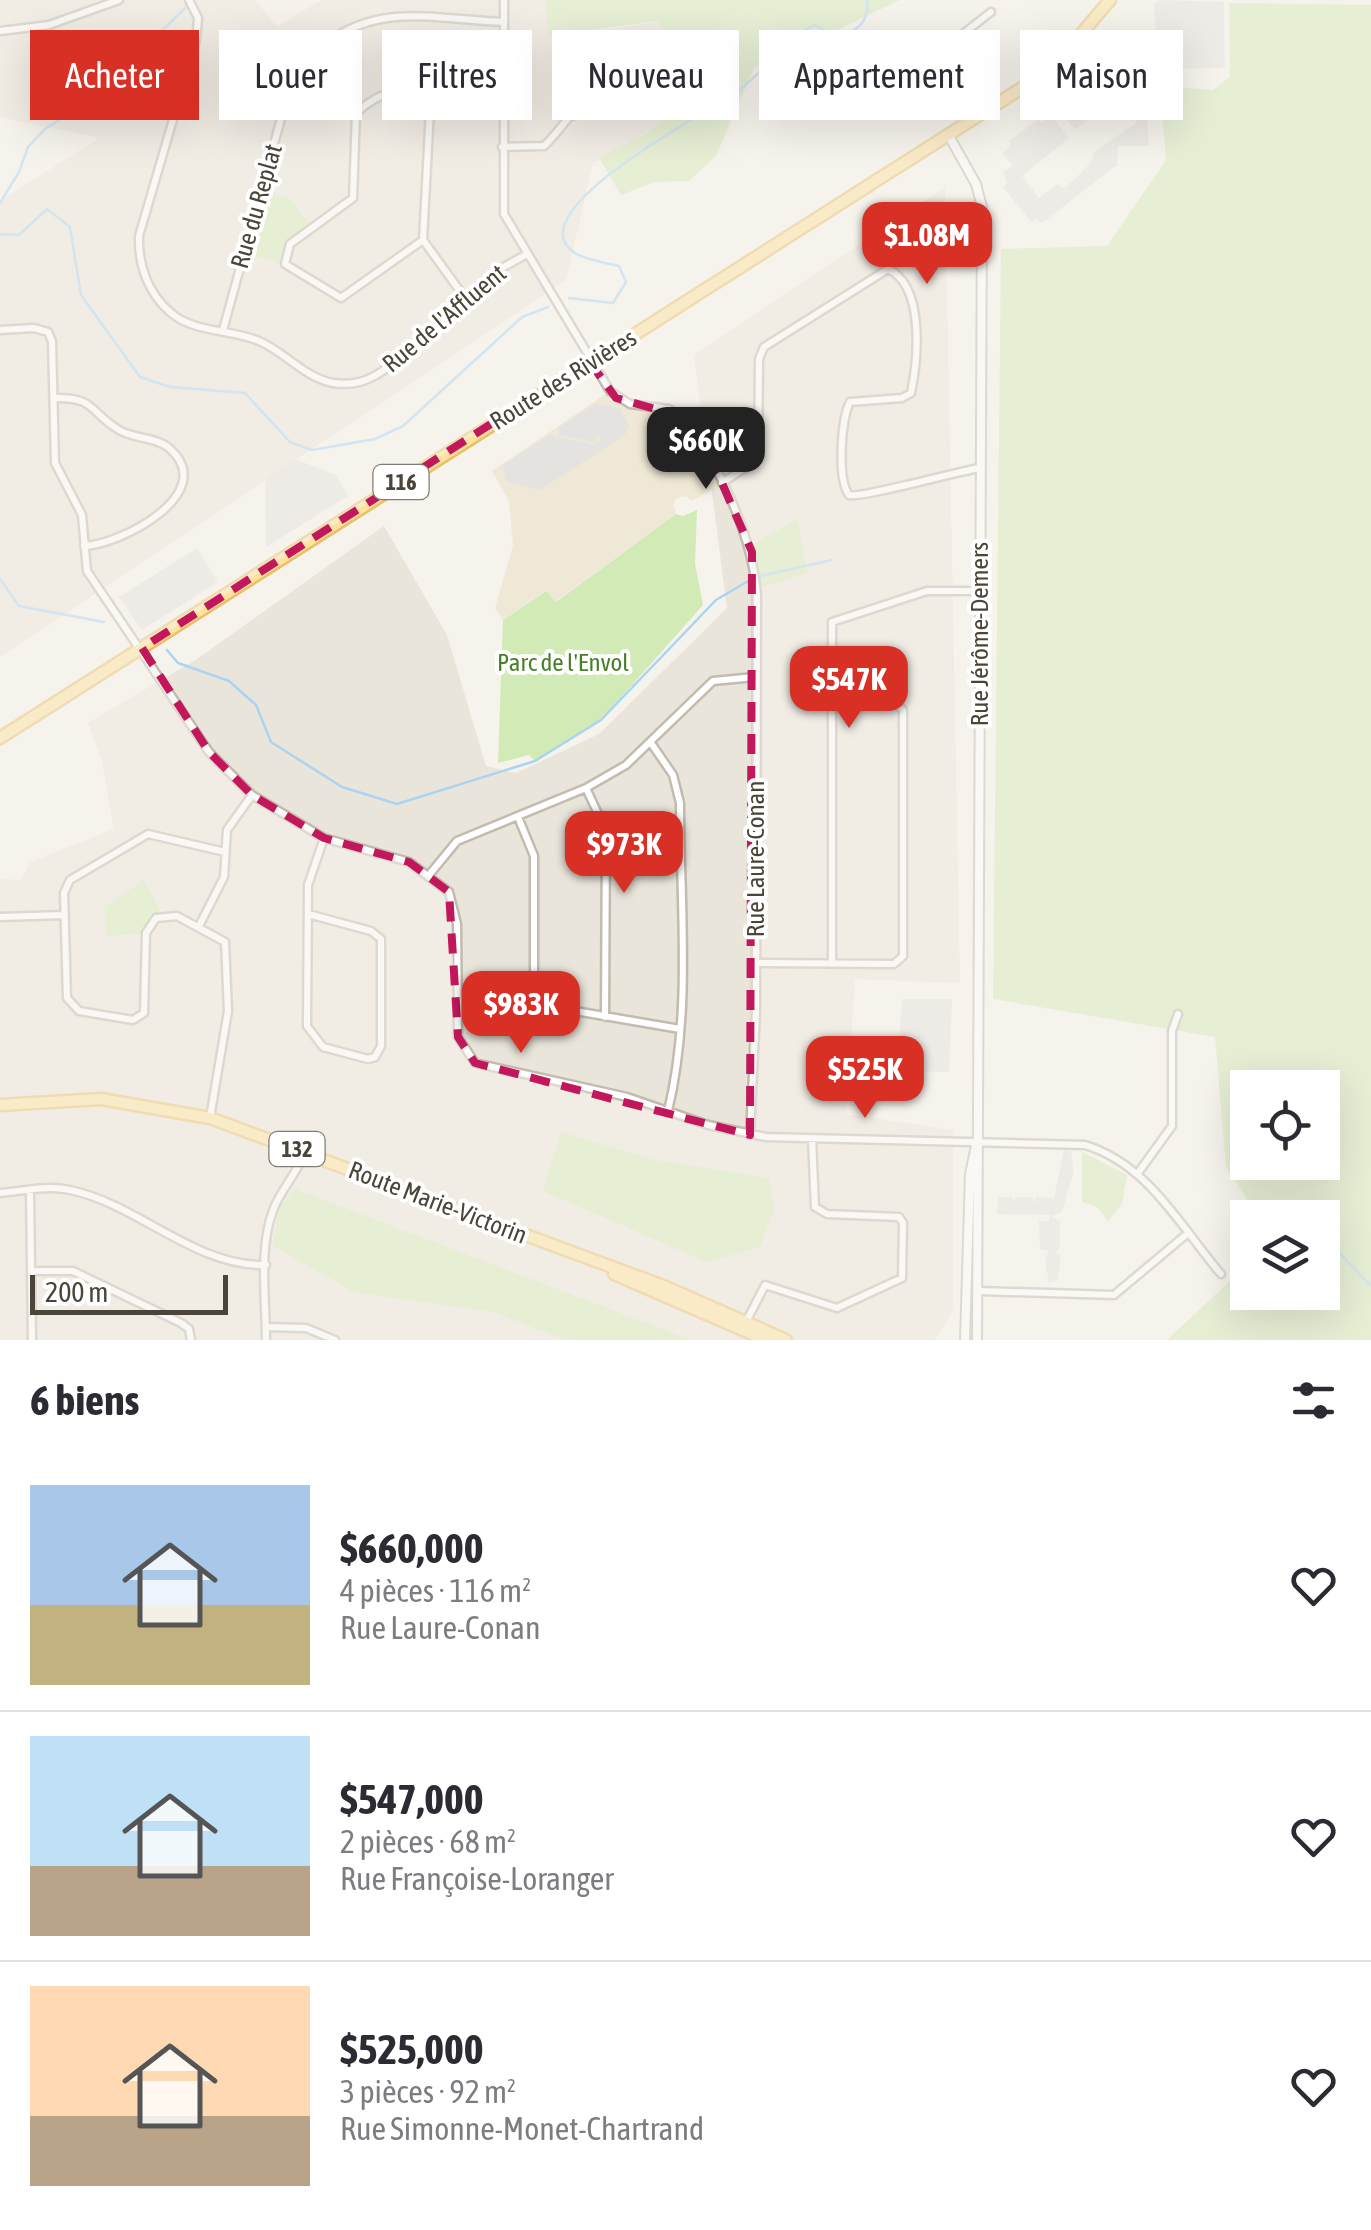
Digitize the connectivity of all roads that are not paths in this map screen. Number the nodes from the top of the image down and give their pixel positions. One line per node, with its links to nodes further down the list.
1 (119, 0): 8 (street)
2 (190, 0): 19 (street, Rue de l'Affluent)
3 (504, 0): 6 (street, Rue Laure-Conan)
4 (1110, 0): 9 (main road, Route des Rivières / 116)
5 (991, 12): 7 (street)
6 (503, 22): 14 (street, Rue Laure-Conan); 19 (street, Rue du Replat)
7 (968, 30)
8 (0, 31)
9 (1000, 100)
10 (573, 116): 10 (street)
11 (569, 120): 14 (street)
12 (972, 120): 13 (main road, Route des Rivières / 116)
13 (949, 136): 20 (main road, Route des Rivières / 116); 22 (street, Rue Jérôme-Demers)
14 (502, 147): 16 (street, Rue Laure-Conan)
15 (423, 240): 15 (street); 17 (street)
16 (527, 254): 17 (street, Rue de l'Affluent); 20 (street, Rue Laure-Conan)
17 (465, 298): 19 (street, Rue de l'Affluent)
18 (0, 330): 21 (street)
19 (223, 330)
20 (589, 361): 23 (street, Rue Laure-Conan); 26 (main road, Route des Rivières / 116)
21 (54, 398): 24 (street); 24 (street)
22 (980, 468): 23 (street); 25 (street, Rue Jérôme-Demers)
23 (722, 483): 27 (street, Rue Laure-Conan)
24 (84, 546): 26 (street)
25 (980, 591): 28 (street); 51 (street, Rue Jérôme-Demers)
26 (142, 648): 29 (main road, Route des Rivières / 116); 32 (street)
27 (755, 677): 30 (street); 41 (street, Rue Laure-Conan)
28 (830, 703): 42 (street); 42 (street)
29 (0, 738)
30 (651, 743): 31 (street); 45 (street)
31 (586, 788): 33 (street); 44 (street)
32 (252, 795): 34 (street); 35 (street)
33 (518, 817): 36 (street); 44 (street)
34 (324, 838): 36 (street); 37 (street)
35 (226, 852): 38 (street); 40 (street)
36 (429, 875): 47 (street)
37 (308, 914): 37 (street)
38 (64, 915): 39 (street); 40 (street)
39 (0, 916)
40 (199, 926): 48 (street)
41 (755, 962): 42 (street); 49 (street, Rue Laure-Conan)
42 (832, 964)
43 (1178, 1014): 53 (street)
44 (605, 1017): 45 (street)
45 (680, 1028): 47 (street)
46 (0, 1106): 48 (main road, Route Marie-Victorin / 132)
47 (668, 1111): 49 (street)
48 (210, 1118): 52 (main road, Route Marie-Victorin / 132)
49 (750, 1134): 50 (street)
50 (812, 1139): 51 (street); 61 (street)
51 (977, 1140): 53 (street); 60 (street, Rue Jérôme-Demers); 69 (street, Rue Jérôme-Demers)
52 (305, 1152): 57 (street); 61 (main road, Route Marie-Victorin / 132)
53 (1138, 1173): 56 (street)
54 (30, 1190): 55 (street); 57 (street); 58 (street)
55 (0, 1193)
56 (1187, 1234): 59 (street); 60 (street)
57 (266, 1265): 62 (street)
58 (30, 1271): 63 (street); 64 (street)
59 (1221, 1274)
60 (979, 1290): 70 (street, Rue Jérôme-Demers)
61 (745, 1324): 67 (main road, Route Marie-Victorin / 132); 68 (main road, Route Marie-Victorin / 132)
62 (266, 1327): 65 (street); 66 (street)
63 (32, 1340)
64 (191, 1340)
65 (266, 1340)
66 (335, 1340)
67 (766, 1340)
68 (786, 1340)
69 (965, 1340)
70 (977, 1340)

